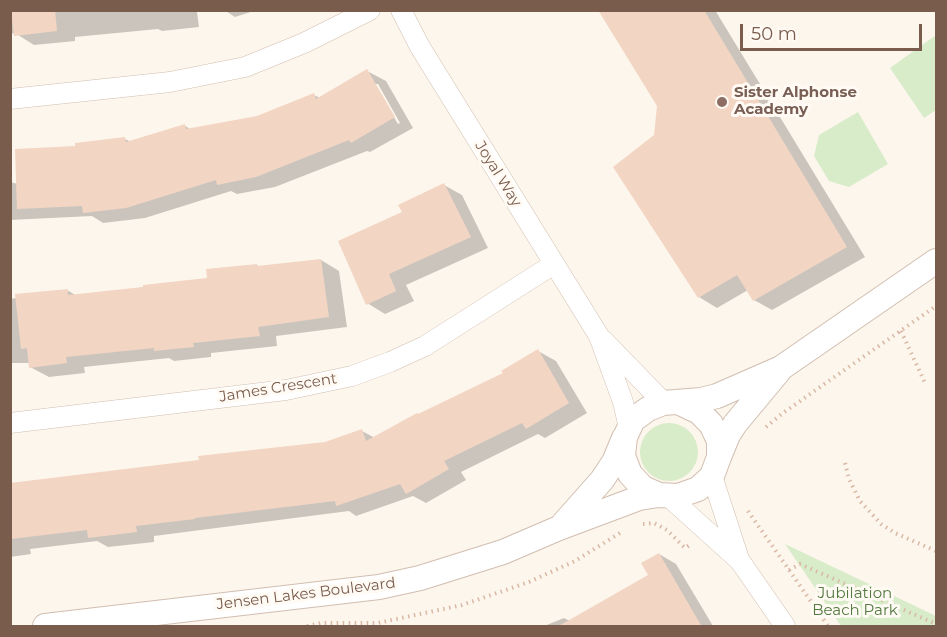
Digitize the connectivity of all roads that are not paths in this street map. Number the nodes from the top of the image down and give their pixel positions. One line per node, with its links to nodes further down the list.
1 (370, 10): 3 (street)
2 (400, 10): 5 (street, Joyal Way)
3 (10, 99)
4 (936, 261): 7 (street)
5 (554, 264): 6 (street, Joyal Way); 9 (street, James Crescent)
6 (599, 336): 8 (street, Joyal Way); 10 (street, Joyal Way)
7 (781, 368): 8 (street); 11 (street)
8 (672, 403): 10 (street); 11 (street)
9 (10, 423)
10 (627, 433): 12 (street); 13 (street, Jensen Lakes Boulevard)
11 (715, 466): 12 (street); 14 (street)
12 (664, 495): 13 (street, Jensen Lakes Boulevard); 14 (street)
13 (559, 528): 15 (street, Jensen Lakes Boulevard)
14 (740, 561): 16 (street)
15 (45, 627)
16 (785, 627)

